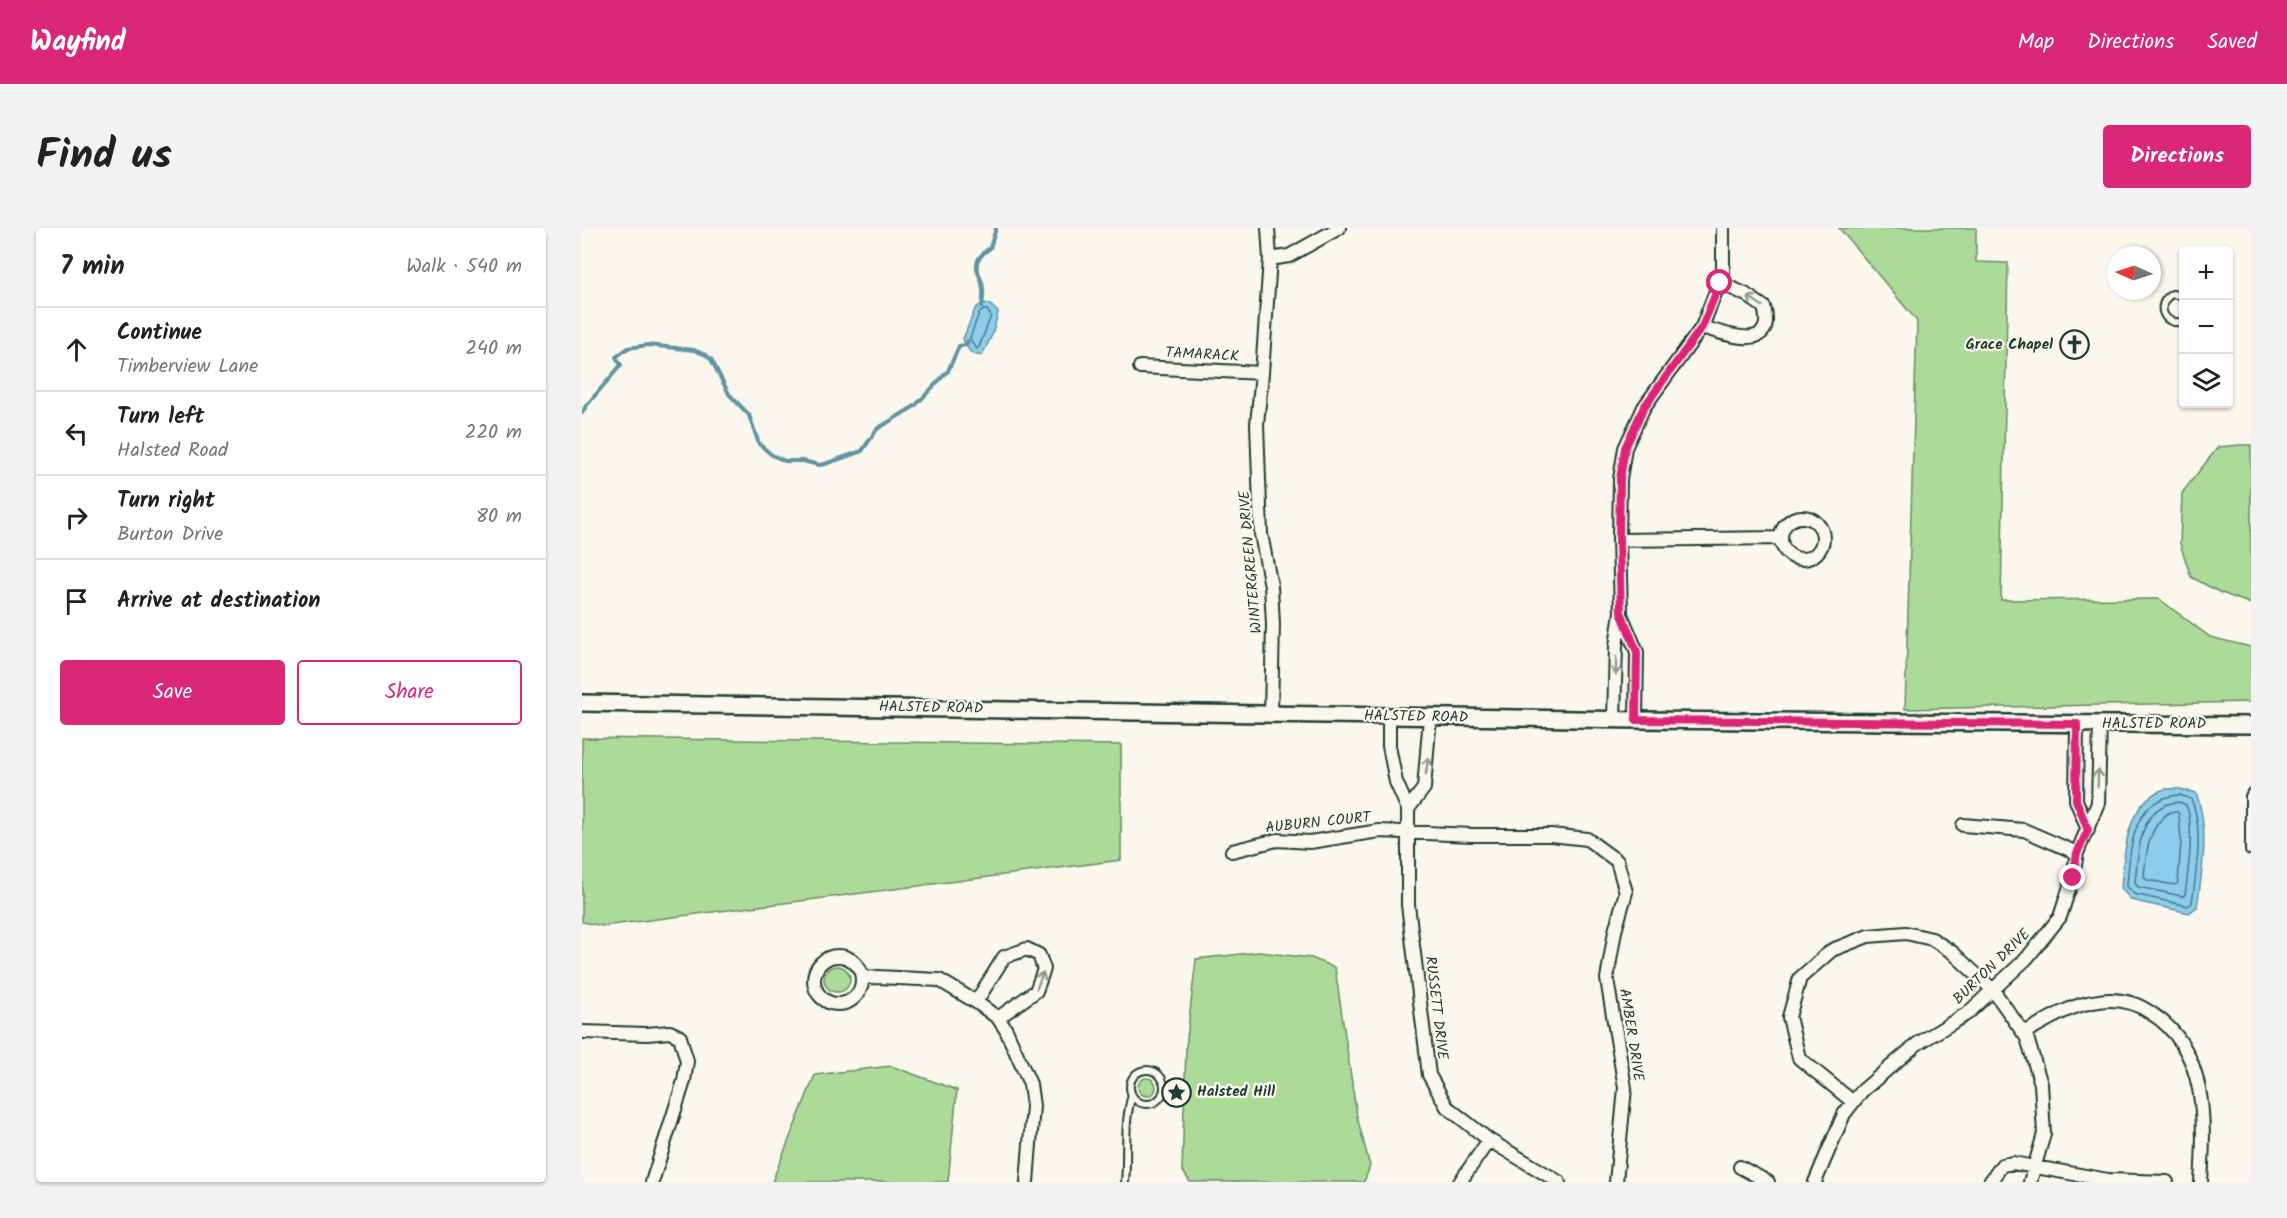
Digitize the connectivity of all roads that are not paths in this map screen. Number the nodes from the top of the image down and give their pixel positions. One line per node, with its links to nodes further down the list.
1 (1268, 228): 4 (street, WINTERGREEN DRIVE)
2 (1338, 228): 4 (street)
3 (1724, 228): 5 (street)
4 (1270, 259): 10 (street, WINTERGREEN DRIVE)
5 (1720, 283): 8 (street); 8 (street, one-way to 5)
6 (2179, 295): 7 (lane)
7 (2179, 322)
8 (1702, 327): 12 (street)
9 (1140, 367): 10 (street, TAMARACK)
10 (1262, 373): 15 (street, WINTERGREEN DRIVE)
11 (1781, 538): 12 (street)
12 (1619, 540): 13 (street)
13 (1621, 612): 18 (street, one-way to 18); 19 (street)
14 (582, 703): 15 (street, HALSTED ROAD)
15 (1271, 713): 16 (street, HALSTED ROAD)
16 (1389, 717): 17 (street, HALSTED ROAD); 24 (street, RUSSETT DRIVE)
17 (1430, 717): 18 (street, HALSTED ROAD); 24 (street, one-way to 17)
18 (1614, 720): 19 (street, HALSTED ROAD)
19 (1636, 720): 20 (street, HALSTED ROAD)
20 (2077, 724): 21 (street, HALSTED ROAD); 26 (street)
21 (2100, 724): 22 (street, HALSTED ROAD); 26 (street, BURTON DRIVE, one-way to 21)
22 (2251, 725)
23 (2251, 792): 29 (lane)
24 (1408, 809): 27 (street, RUSSETT DRIVE)
25 (1963, 825): 30 (street)
26 (2088, 830): 30 (street, BURTON DRIVE)
27 (1407, 832): 28 (street, AUBURN COURT); 39 (street, RUSSETT DRIVE); 47 (street, AMBER DRIVE)
28 (1232, 851)
29 (2249, 851)
30 (2077, 853): 32 (street, BURTON DRIVE)
31 (862, 978): 31 (street); 33 (street)
32 (1993, 990): 36 (street); 38 (street, BURTON DRIVE); 38 (street)
33 (976, 1002): 34 (street); 34 (street, one-way to 33)
34 (998, 1018): 43 (street)
35 (582, 1032): 42 (street)
36 (2024, 1033): 41 (street); 53 (street)
37 (1132, 1095): 37 (lane); 44 (lane)
38 (1853, 1102): 49 (street, BURTON DRIVE)
39 (1489, 1140): 45 (street); 46 (street, RUSSETT DRIVE)
40 (1740, 1167): 48 (street)
41 (2034, 1168): 50 (street); 51 (street); 52 (street)
42 (652, 1182)
43 (1028, 1182)
44 (1125, 1182)
45 (1460, 1182)
46 (1559, 1182)
47 (1616, 1182)
48 (1768, 1182)
49 (1815, 1182)
50 (1990, 1182)
51 (2030, 1182)
52 (2167, 1182)
53 (2201, 1182)

